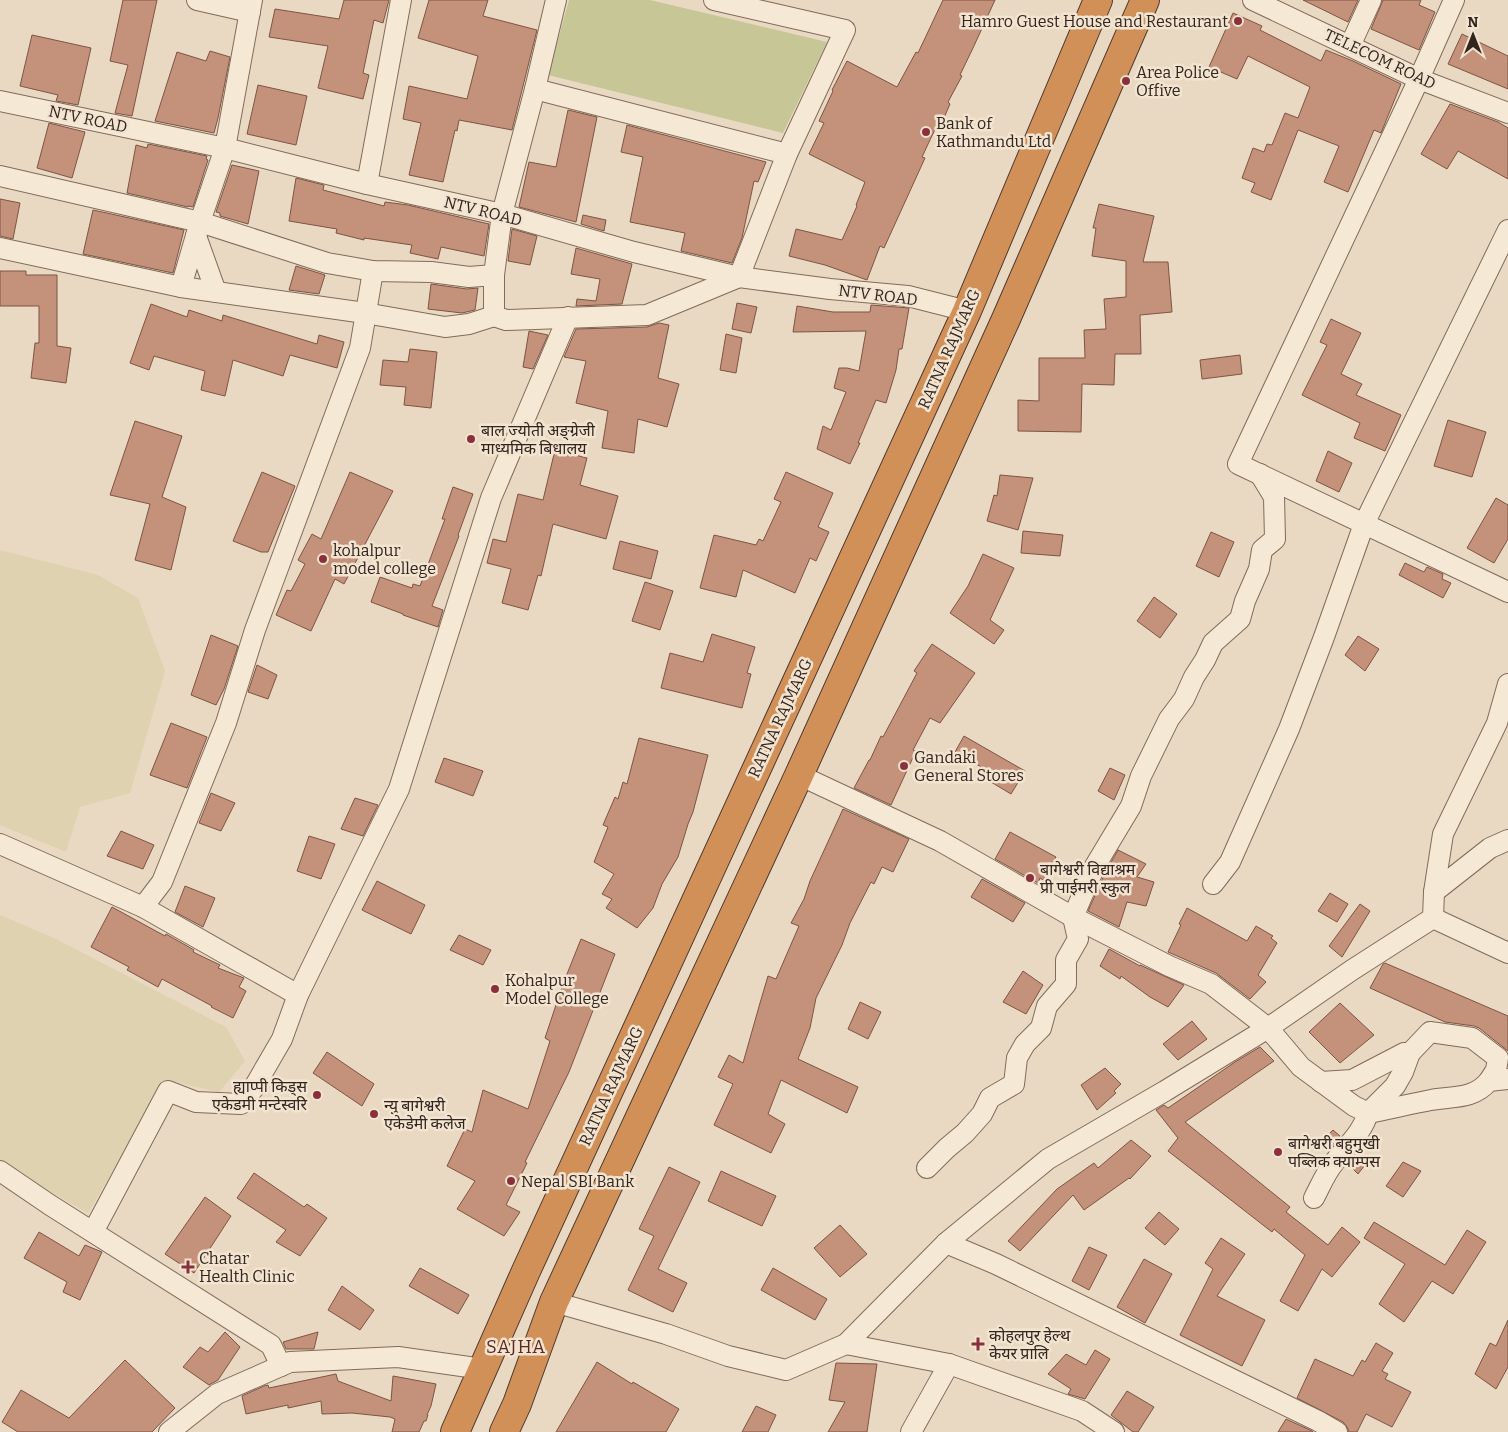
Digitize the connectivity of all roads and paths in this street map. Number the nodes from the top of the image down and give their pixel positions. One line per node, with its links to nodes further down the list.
1 (197, 0): 10 (street)
2 (401, 0): 19 (street)
3 (556, 0): 13 (street)
4 (714, 0): 17 (street)
5 (1098, 0): 29 (highway, RATNA RAJMARG)
6 (1145, 0): 37 (highway)
7 (1253, 0): 11 (street, TELECOM ROAD)
8 (1371, 0): 11 (street)
9 (1454, 0): 12 (street)
10 (251, 6): 16 (street)
11 (1350, 46): 12 (street, TELECOM ROAD)
12 (1419, 79): 15 (street, TELECOM ROAD); 33 (street)
13 (535, 89): 17 (street); 20 (street)
14 (0, 101): 16 (street, NTV ROAD)
15 (1508, 113)
16 (225, 148): 19 (street, NTV ROAD); 21 (street)
17 (787, 154): 26 (street)
18 (0, 176): 21 (street)
19 (367, 184): 20 (street, NTV ROAD)
20 (502, 214): 25 (street); 26 (street, NTV ROAD)
21 (198, 229): 24 (street); 27 (street); 28 (street)
22 (1508, 230): 34 (street)
23 (0, 248): 27 (street)
24 (373, 271): 25 (street); 30 (street)
25 (494, 275): 31 (street)
26 (739, 277): 29 (street, NTV ROAD); 32 (street)
27 (180, 287): 28 (street)
28 (216, 292): 30 (street)
29 (967, 311): 61 (highway, RATNA RAJMARG)
30 (365, 313): 31 (street); 42 (street)
31 (494, 316): 32 (street)
32 (568, 317): 46 (street)
33 (1260, 474): 34 (street); 43 (street)
34 (1364, 524): 35 (street); 40 (street)
35 (1508, 592)
36 (1508, 684): 41 (street)
37 (799, 775): 43 (street); 57 (highway)
38 (1508, 840): 41 (street)
39 (0, 844): 42 (street)
40 (1213, 884)
41 (1434, 892): 44 (street)
42 (143, 907): 46 (street)
43 (1073, 917): 47 (street); 52 (street)
44 (1433, 918): 45 (street); 47 (street)
45 (1508, 953)
46 (298, 995): 55 (street)
47 (1268, 1028): 50 (street); 56 (street)
48 (1410, 1053): 49 (street); 50 (street); 51 (street)
49 (1498, 1080): 51 (street)
50 (1321, 1082): 51 (street)
51 (1368, 1113): 54 (street)
52 (926, 1168)
53 (0, 1171): 55 (street)
54 (1314, 1198)
55 (93, 1232): 60 (street)
56 (946, 1243): 58 (street); 67 (street)
57 (554, 1302): 58 (street); 64 (highway)
58 (846, 1344): 59 (street)
59 (949, 1364): 65 (street); 66 (street)
60 (281, 1366): 61 (street); 62 (street)
61 (483, 1369): 63 (highway, RATNA RAJMARG)
62 (169, 1432)
63 (455, 1432)
64 (504, 1432)
65 (911, 1432)
66 (1114, 1432)
67 (1337, 1432)

